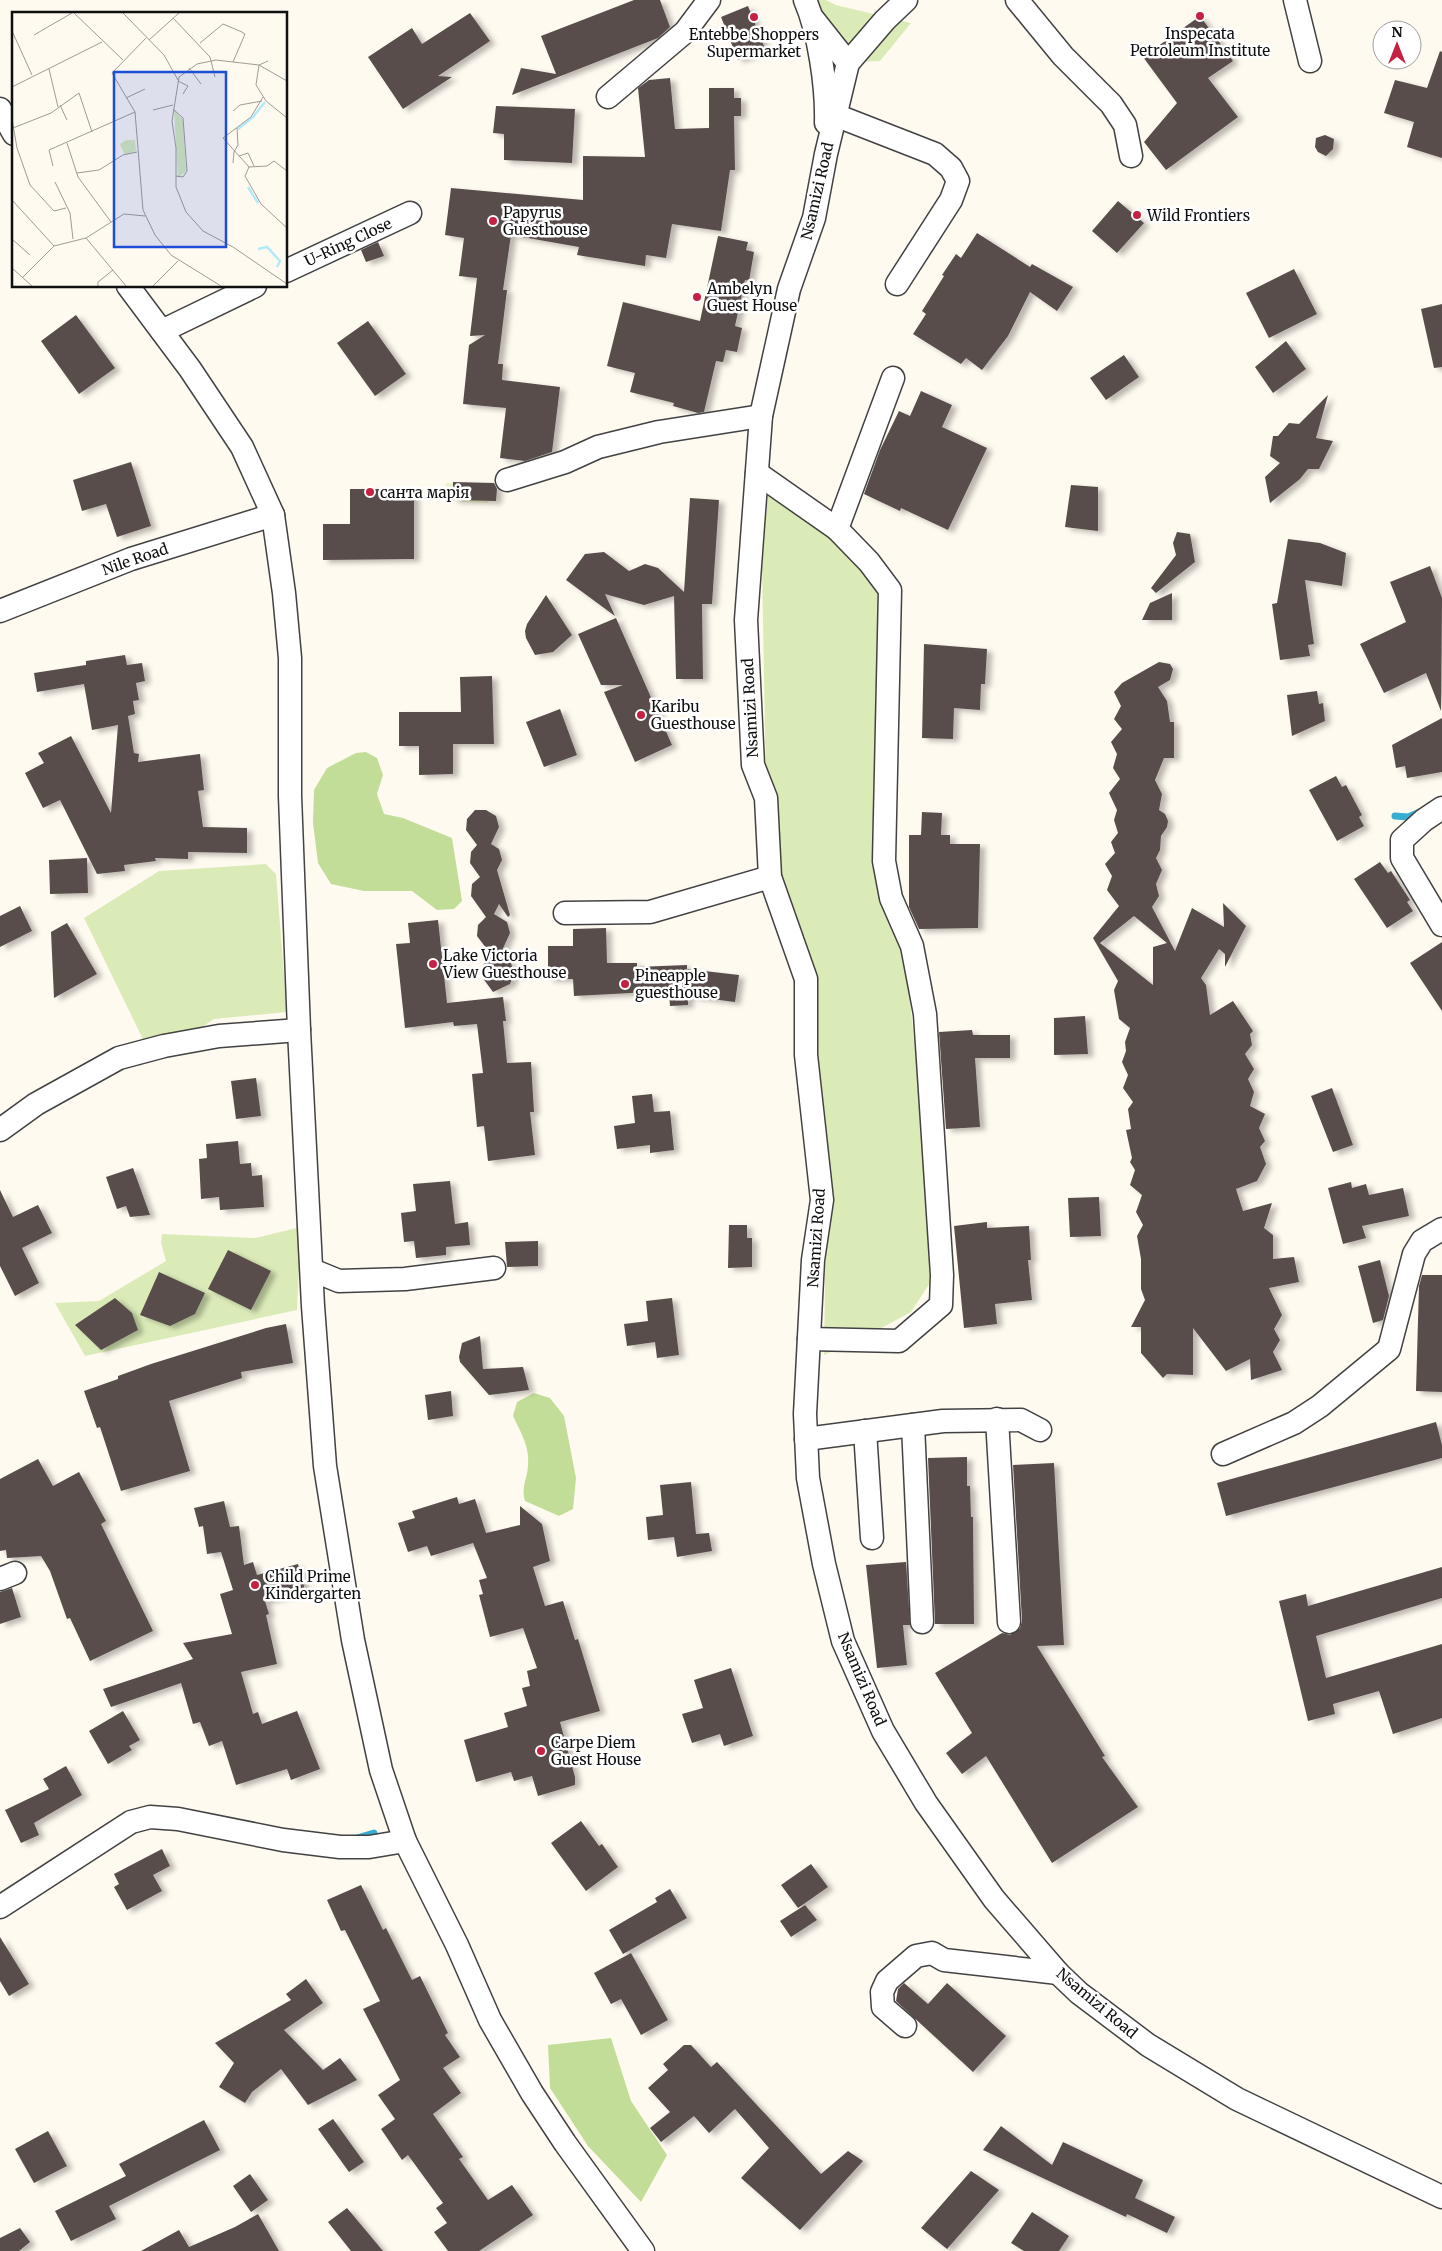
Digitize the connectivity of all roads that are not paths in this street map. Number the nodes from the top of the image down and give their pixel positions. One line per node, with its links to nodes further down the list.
1 (709, 0): 8 (street)
2 (906, 0): 7 (street, Nsamizi Road)
3 (1017, 0): 13 (street)
4 (1295, 0): 6 (street)
5 (809, 10): 7 (street); 12 (street)
6 (1310, 61)
7 (848, 63): 10 (street, Nsamizi Road)
8 (608, 97)
9 (0, 109): 11 (street)
10 (835, 114): 12 (street, Nsamizi Road); 16 (street)
11 (12, 130)
12 (826, 154): 21 (street, Nsamizi Road)
13 (1131, 156)
14 (410, 214): 15 (street, U-Ring Close)
15 (288, 270)
16 (897, 284)
17 (130, 288): 19 (street)
18 (251, 288): 19 (street)
19 (162, 331): 24 (street)
20 (893, 378): 25 (street)
21 (761, 416): 22 (street, Nsamizi Road); 23 (street)
22 (757, 473): 25 (street); 28 (street, Nsamizi Road)
23 (507, 480)
24 (273, 515): 26 (street, Nile Road); 31 (street)
25 (837, 529): 36 (street)
26 (0, 610)
27 (1442, 808): 30 (street)
28 (770, 877): 29 (street); 36 (street, Nsamizi Road)
29 (565, 913)
30 (1442, 925)
31 (299, 1030): 32 (street); 35 (street)
32 (0, 1130)
33 (1442, 1230): 42 (street)
34 (494, 1268): 35 (street)
35 (312, 1270): 46 (street)
36 (809, 1339): 41 (street, Nsamizi Road)
37 (997, 1419): 38 (street); 39 (street); 45 (street)
38 (913, 1425): 40 (street); 44 (street)
39 (1040, 1430)
40 (865, 1431): 41 (street); 43 (street)
41 (806, 1439): 48 (street, Nsamizi Road)
42 (1222, 1454)
43 (872, 1538)
44 (922, 1622)
45 (1009, 1622)
46 (405, 1841): 47 (street); 51 (street)
47 (0, 1906)
48 (1058, 1973): 49 (street); 50 (street, Nsamizi Road)
49 (905, 2026)
50 (1442, 2197)
51 (642, 2251)

